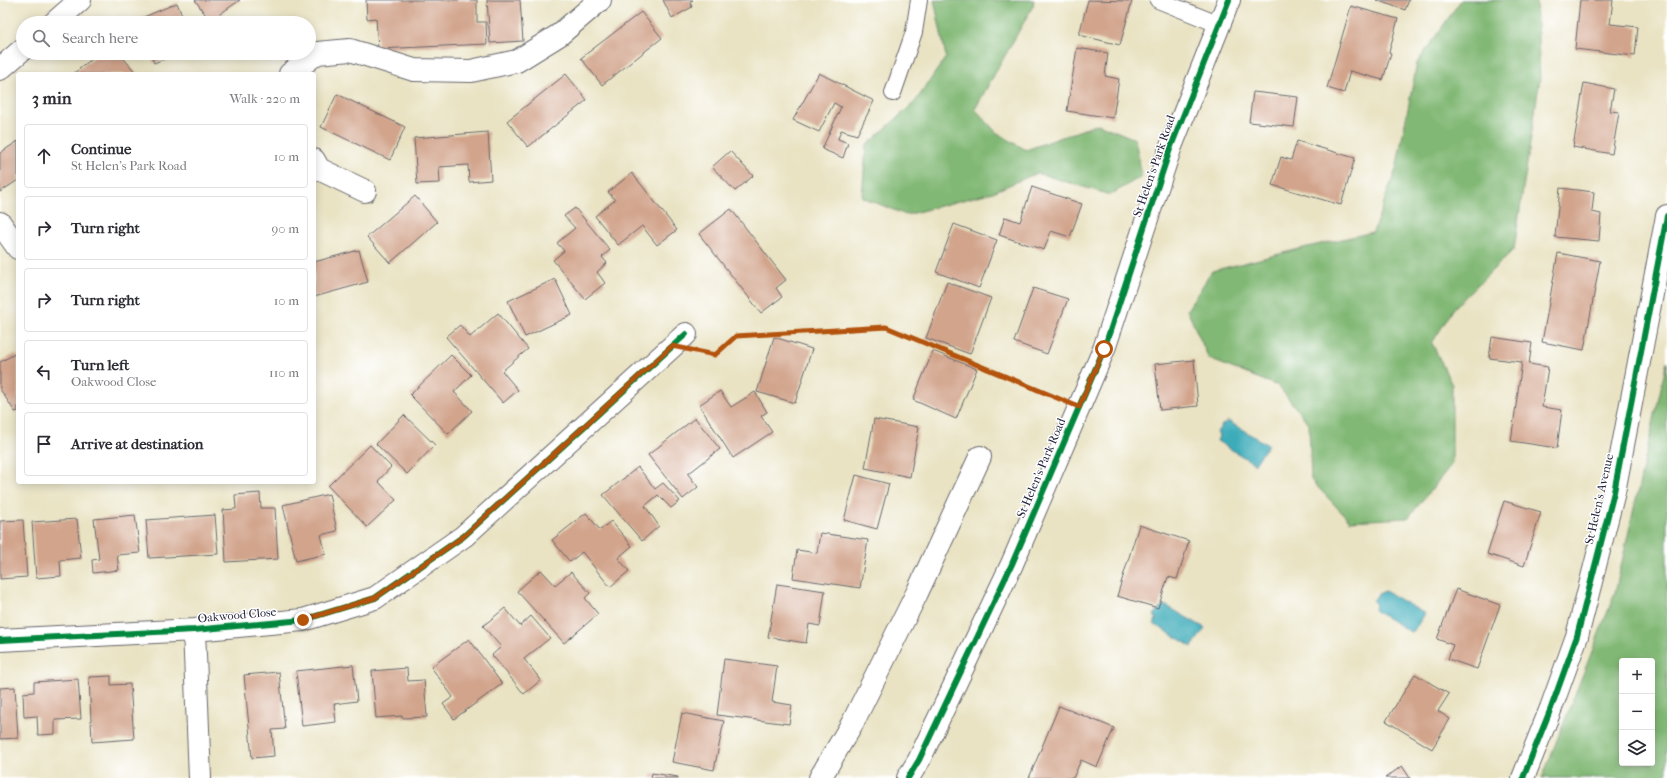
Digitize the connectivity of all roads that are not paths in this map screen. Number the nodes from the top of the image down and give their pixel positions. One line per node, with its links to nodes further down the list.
1 (80, 0): 6 (street)
2 (600, 0): 8 (street)
3 (919, 0): 13 (lane)
4 (1158, 0): 7 (lane)
5 (1230, 0): 7 (street, St Helen's Park Road)
6 (62, 16)
7 (1220, 25): 25 (street, St Helen's Park Road)
8 (316, 54)
9 (16, 55): 11 (street)
10 (308, 60): 12 (street)
11 (0, 69)
12 (293, 72)
13 (893, 92)
14 (316, 167): 15 (street)
15 (365, 191)
16 (1667, 216): 26 (street, St Helen's Avenue)
17 (0, 223): 18 (street)
18 (16, 245)
19 (679, 340): 21 (street, Oakwood Close)
20 (980, 457): 24 (street)
21 (194, 630): 22 (street, Oakwood Close); 23 (street, Oakwood Close)
22 (0, 640)
23 (200, 778)
24 (820, 778)
25 (908, 778)
26 (1523, 778)

